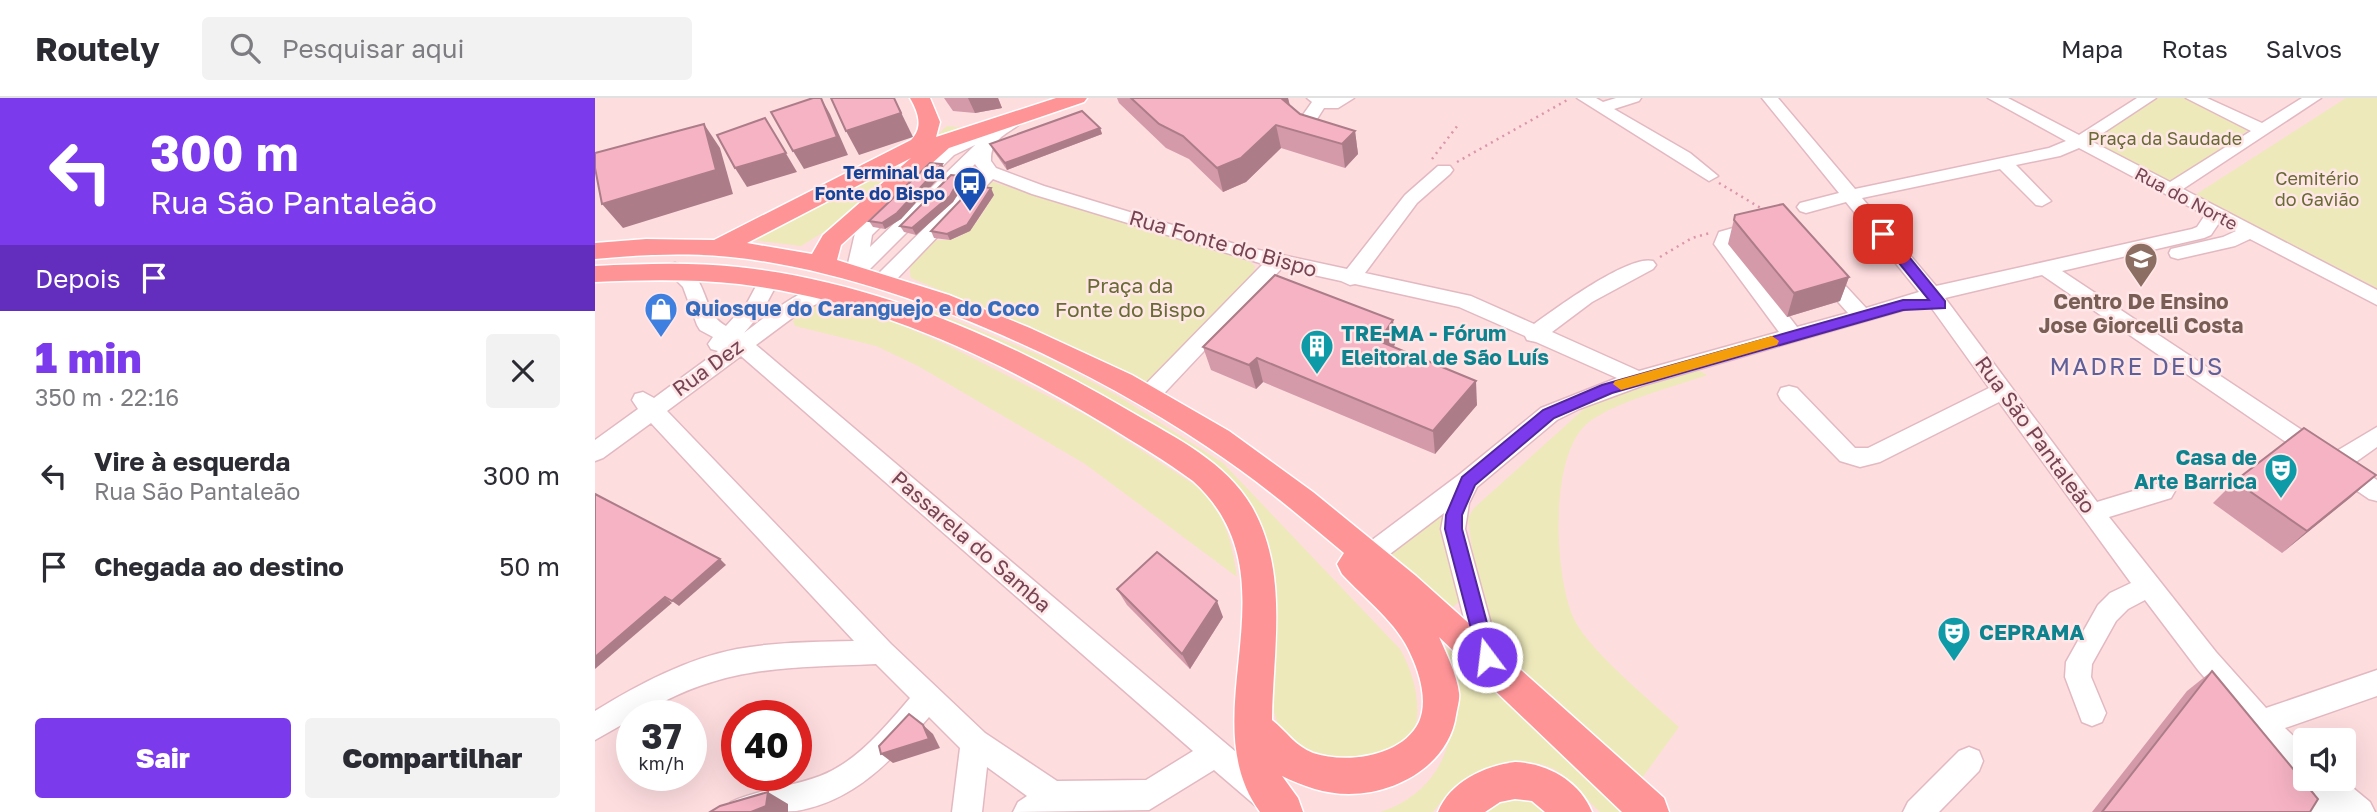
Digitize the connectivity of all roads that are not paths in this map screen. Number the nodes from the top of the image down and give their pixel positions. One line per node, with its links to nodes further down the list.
1 (1077, 98): 12 (main road)
2 (1585, 98): 11 (street)
3 (1633, 98): 11 (street)
4 (1770, 98): 22 (street, Rua São Pantaleão)
5 (1996, 98): 15 (street, Rua do Norte)
6 (2148, 98): 15 (street)
7 (2194, 98): 13 (street)
8 (2309, 99): 13 (street)
9 (1328, 101): 14 (street)
10 (923, 103): 12 (main road); 29 (main road)
11 (1603, 107): 20 (street)
12 (1023, 116): 16 (street); 35 (street); 38 (main road)
13 (2263, 131): 21 (street)
14 (1351, 140)
15 (2077, 143): 17 (street); 21 (street, Rua do Norte)
16 (984, 145): 19 (street); 35 (street)
17 (2004, 163): 22 (street); 23 (street)
18 (1444, 170): 39 (street)
19 (991, 172): 32 (street, Rua Fonte do Bispo); 40 (street)
20 (1709, 176)
21 (2169, 190): 25 (street, Rua do Norte)
22 (1850, 195): 24 (street); 43 (street, Rua São Pantaleão)
23 (2042, 201)
24 (1805, 207)
25 (2215, 215): 27 (street, Rua do Norte); 28 (street)
26 (1776, 220): 46 (street)
27 (2248, 233): 28 (street); 42 (street, Rua do Norte)
28 (2184, 245): 36 (street)
29 (720, 247): 30 (main road); 38 (main road)
30 (595, 251)
31 (1809, 257): 44 (street)
32 (1277, 261): 39 (street, Rua Fonte do Bispo); 52 (street)
33 (1646, 265): 45 (street)
34 (675, 269): 37 (main road); 41 (main road); 47 (street, Passarela do Samba)
35 (856, 272): 38 (main road); 40 (main road)
36 (2060, 273): 43 (street); 58 (street)
37 (595, 274)
38 (825, 277): 41 (main road); 47 (street, Rua Dez); 70 (main road)
39 (1350, 278): 45 (street, Rua Fonte do Bispo)
40 (885, 279): 52 (main road)
41 (769, 280): 47 (street, Rua Dez)
42 (2377, 298)
43 (1936, 299): 44 (street); 50 (street, Rua São Pantaleão)
44 (1861, 316): 46 (street)
45 (1534, 335): 48 (street, Rua Fonte do Bispo)
46 (1792, 335): 49 (street)
47 (734, 341): 53 (street, Rua Dez); 76 (street, Passarela do Samba)
48 (1601, 364): 49 (street, Rua Fonte do Bispo); 54 (street)
49 (1638, 379): 54 (street)
50 (2002, 391): 51 (street); 64 (street, Rua São Pantaleão)
51 (1789, 394)
52 (1147, 397): 60 (main road)
53 (648, 405): 55 (street, Rua Dez); 57 (street, Rua Dez); 67 (street)
54 (1549, 414): 61 (street)
55 (595, 435)
56 (2377, 436): 58 (street)
57 (595, 452)
58 (2341, 460): 59 (street); 63 (street)
59 (2377, 475)
60 (1272, 480): 65 (main road); 70 (main road)
61 (1468, 481): 65 (street); 68 (street)
62 (2163, 491): 64 (street)
63 (2377, 492)
64 (2092, 513): 66 (street, Rua São Pantaleão)
65 (1369, 556): 68 (main road)
66 (2149, 586): 72 (street); 73 (street, Rua São Pantaleão)
67 (882, 652): 71 (street); 74 (street)
68 (1487, 657): 88 (main road)
69 (2377, 683): 73 (street)
70 (1255, 694): 82 (main road)
71 (929, 697): 75 (street); 83 (street)
72 (2092, 713)
73 (2261, 723): 77 (street, Rua São Pantaleão)
74 (595, 727)
75 (975, 743): 80 (street); 84 (street)
76 (1216, 753): 81 (street); 82 (street, Passarela do Samba)
77 (2293, 755)
78 (1969, 761): 89 (street)
79 (2324, 794): 90 (street)
80 (1053, 796): 81 (street); 85 (street)
81 (1145, 803)
82 (1282, 810)
83 (741, 812)
84 (967, 812)
85 (1028, 812)
86 (1457, 812): 87 (main road)
87 (1573, 812)
88 (1650, 812)
89 (1918, 812)
90 (2360, 812)

